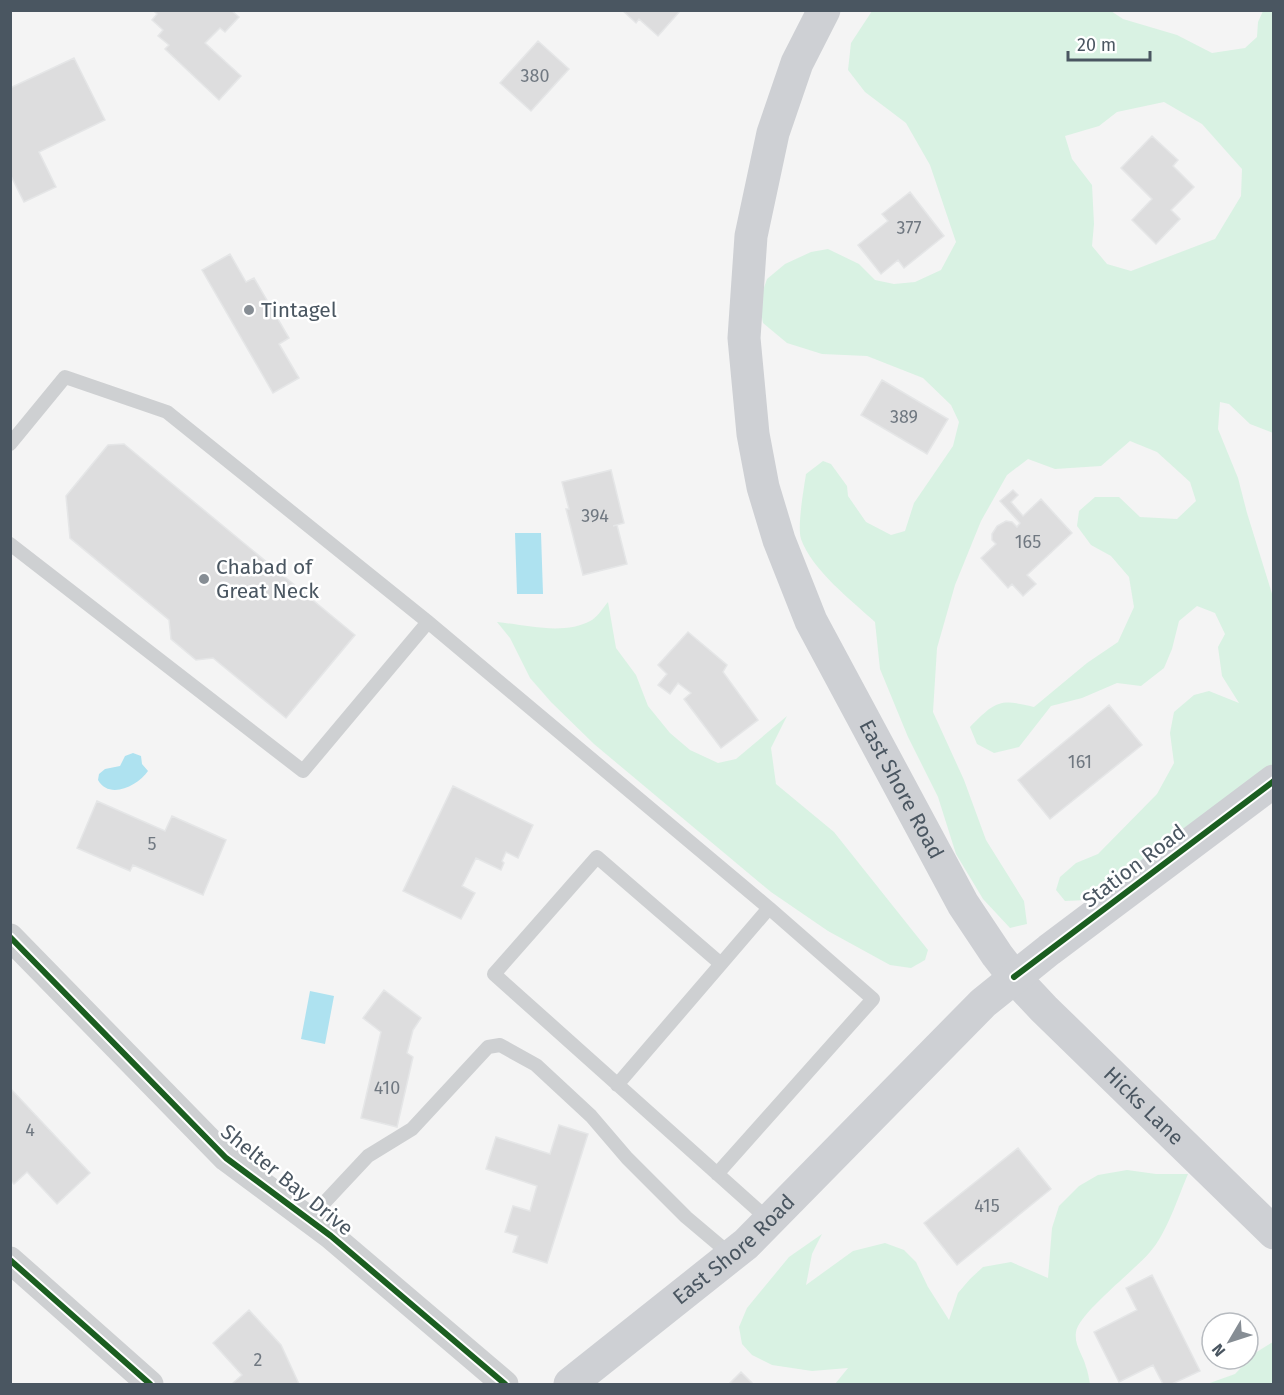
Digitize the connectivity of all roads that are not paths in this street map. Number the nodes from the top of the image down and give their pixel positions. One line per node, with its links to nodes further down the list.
1 (824, 10): 9 (main road, East Shore Road)
2 (10, 444): 4 (lane)
3 (10, 544): 4 (lane)
4 (429, 622): 6 (lane)
5 (1274, 781): 9 (main road, Station Road)
6 (769, 908): 8 (lane); 11 (lane)
7 (10, 937): 12 (street, Shelter Bay Drive)
8 (722, 964): 10 (lane); 10 (lane)
9 (1014, 977): 13 (main road, East Shore Road); 14 (main road, Hicks Lane)
10 (617, 1084): 11 (lane)
11 (717, 1174): 13 (lane)
12 (309, 1220): 15 (lane); 18 (street, Shelter Bay Drive)
13 (770, 1221): 15 (main road, East Shore Road)
14 (1274, 1233)
15 (732, 1256): 19 (main road, East Shore Road)
16 (10, 1260): 17 (street)
17 (150, 1384)
18 (505, 1384)
19 (570, 1384)

